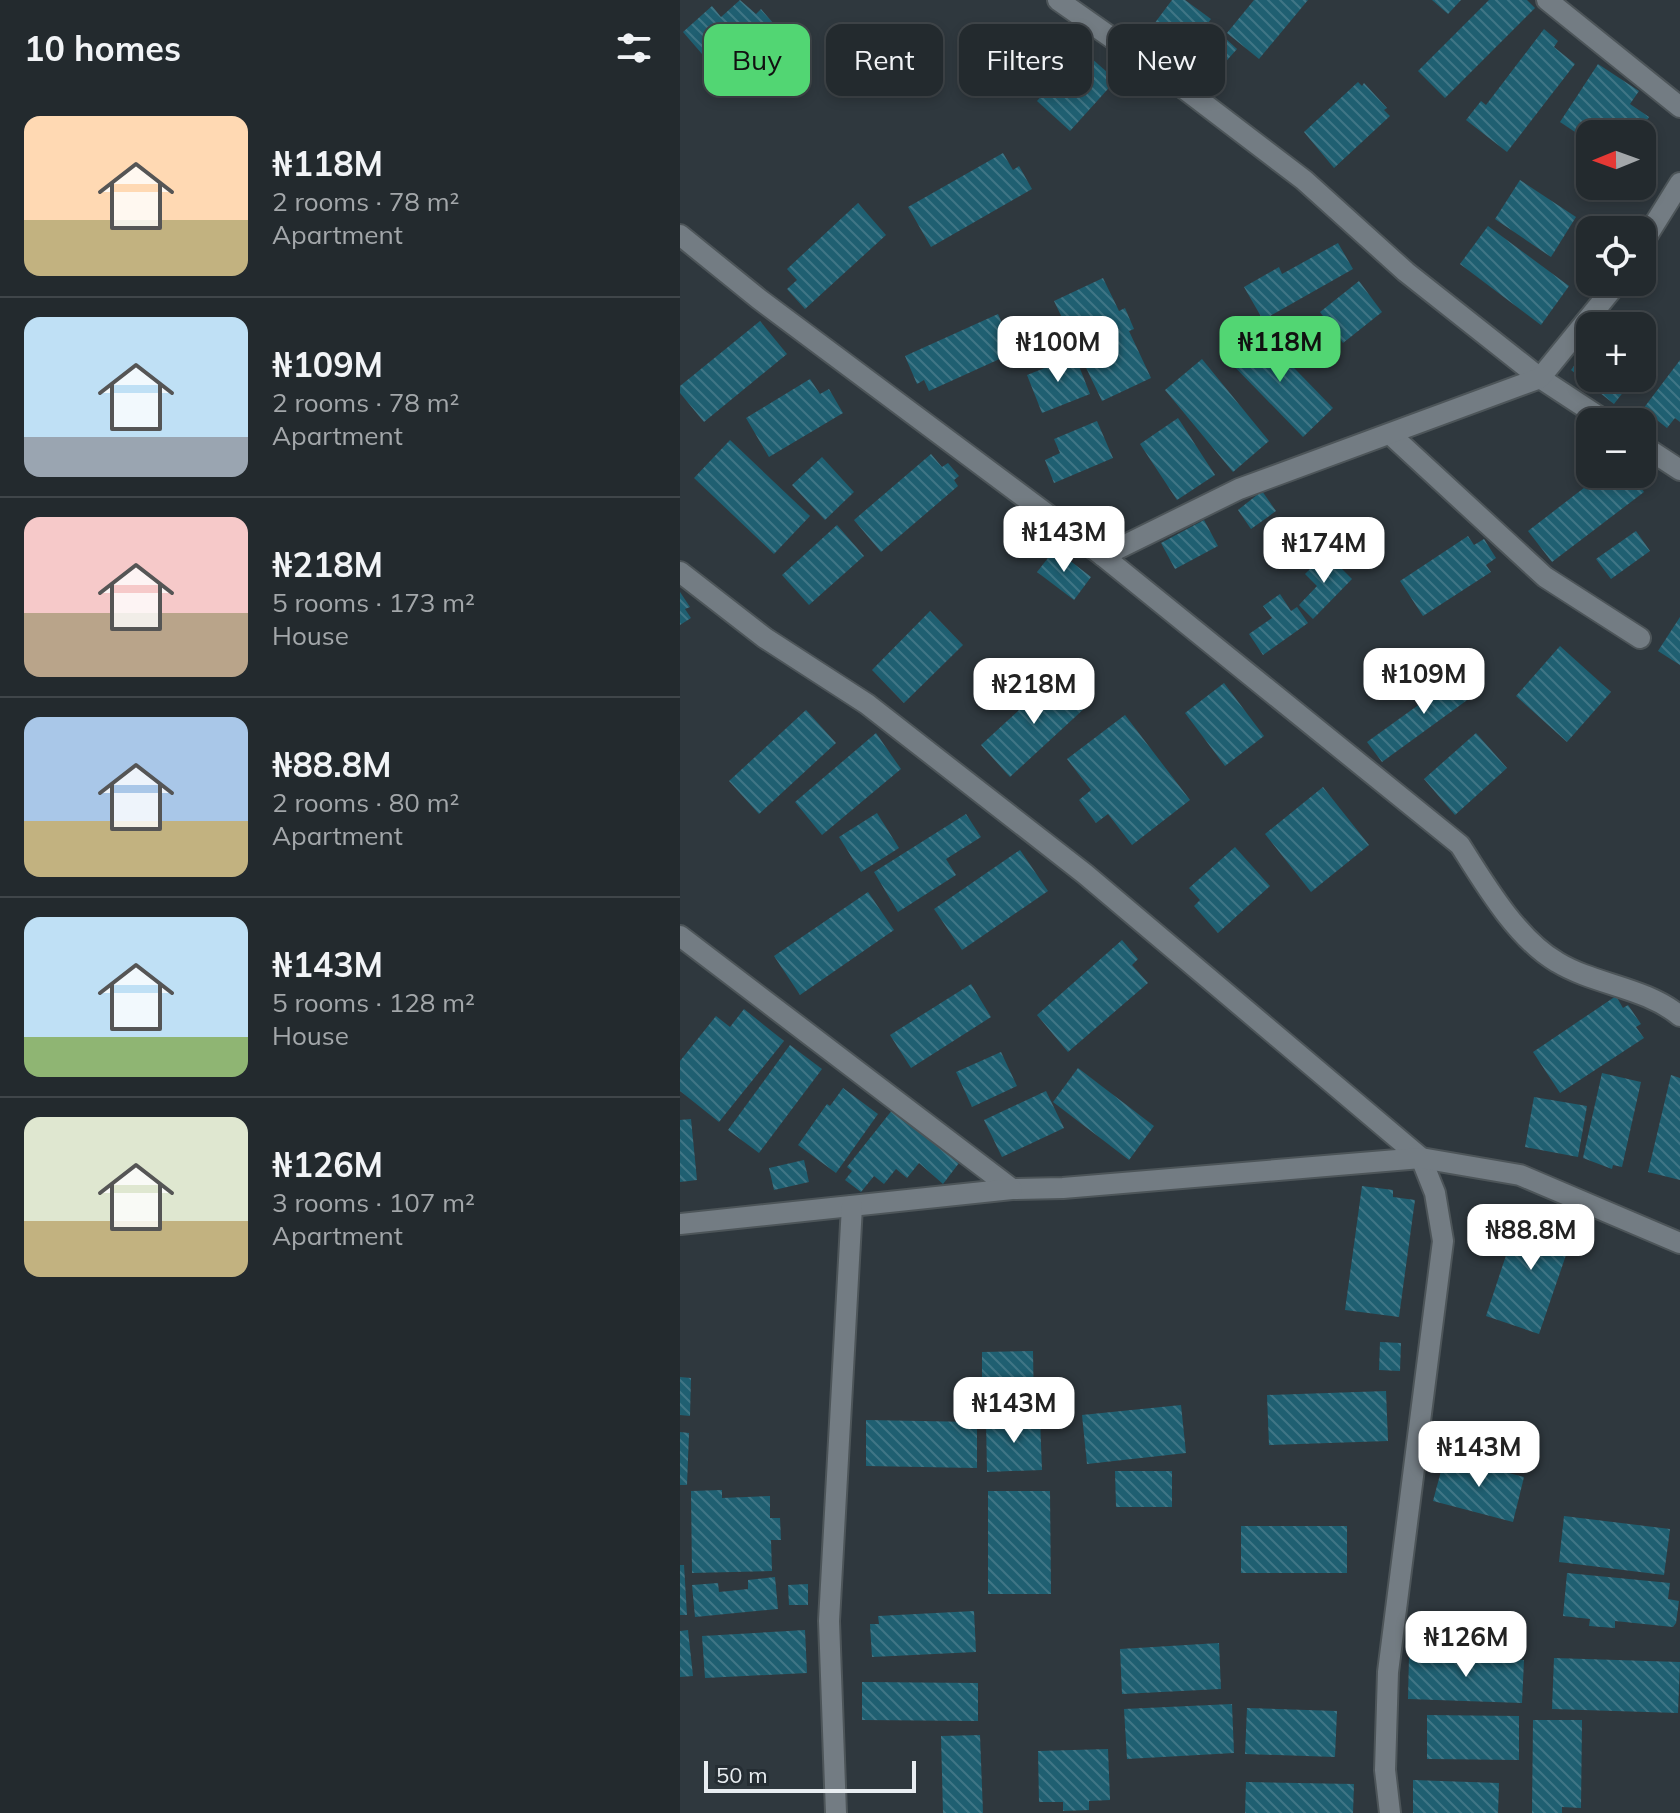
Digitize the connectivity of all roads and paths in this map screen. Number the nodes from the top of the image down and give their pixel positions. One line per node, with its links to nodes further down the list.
1 (1058, 0): 8 (street)
2 (1547, 0): 3 (street)
3 (1680, 107)
4 (1680, 183): 5 (street)
5 (1656, 222)
6 (680, 235): 13 (street)
7 (1607, 296): 8 (street)
8 (1540, 378): 9 (street); 10 (street)
9 (1586, 408)
10 (1390, 434): 13 (street); 15 (street)
11 (1656, 454): 12 (street)
12 (1680, 470)
13 (1103, 556): 17 (street)
14 (680, 572): 18 (street)
15 (1640, 638)
16 (680, 936): 19 (street)
17 (1680, 1016)
18 (1421, 1158): 19 (street); 22 (street); 24 (street)
19 (1012, 1189): 20 (street)
20 (852, 1206): 21 (street); 23 (street)
21 (680, 1224)
22 (1680, 1243)
23 (836, 1813)
24 (1390, 1813)

